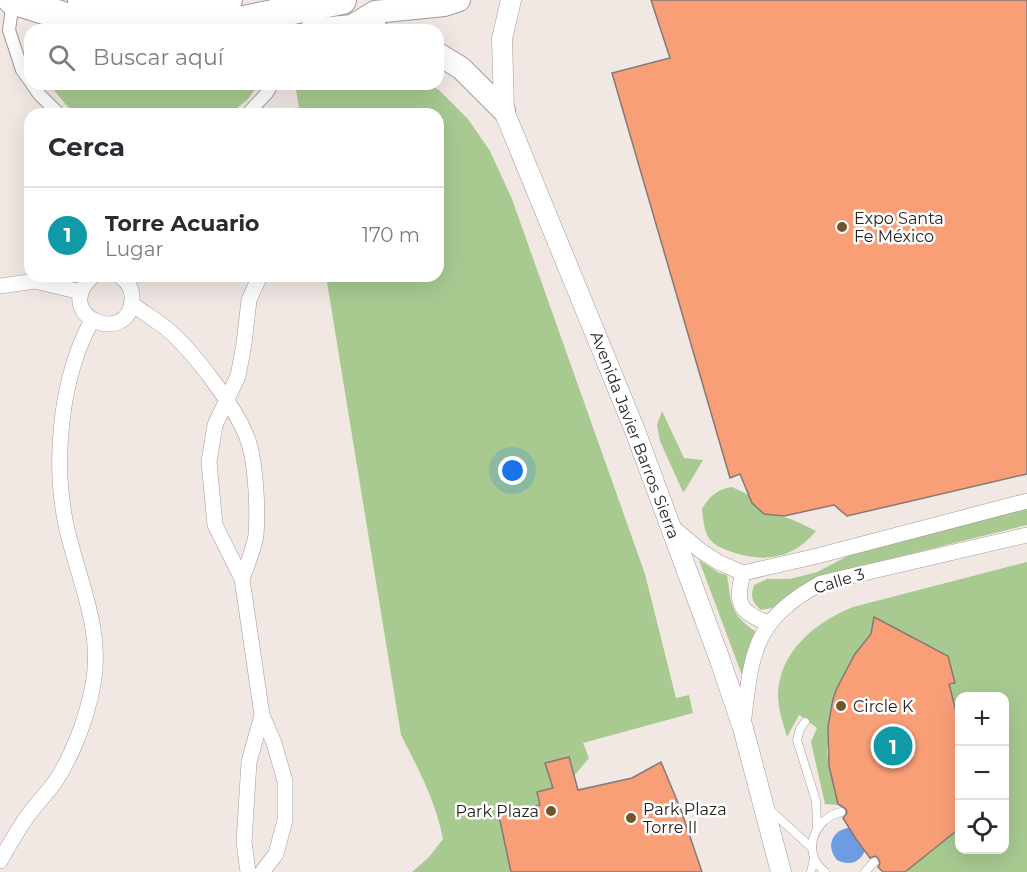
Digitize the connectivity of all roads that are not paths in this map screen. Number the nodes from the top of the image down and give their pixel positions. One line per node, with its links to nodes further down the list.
1 (13, 0): 8 (main road); 9 (highway); 14 (street)
2 (82, 0): 3 (highway)
3 (228, 0)
4 (342, 0): 7 (highway)
5 (459, 0): 12 (main road)
6 (511, 0): 19 (street, Avenida Javier Barros Sierra)
7 (302, 21): 10 (highway); 11 (main road)
8 (51, 24)
9 (89, 24)
10 (249, 24)
11 (332, 24)
12 (355, 24)
13 (444, 58): 19 (main road)
14 (24, 73)
15 (36, 90): 17 (street)
16 (269, 90): 18 (street)
17 (53, 108)
18 (253, 108)
19 (504, 111): 31 (street, Avenida Javier Barros Sierra)
20 (28, 282): 25 (street)
21 (39, 282): 26 (street)
22 (86, 282): 26 (street)
23 (126, 282): 27 (street)
24 (257, 282): 29 (street)
25 (0, 286)
26 (81, 292): 28 (street)
27 (132, 304): 28 (street); 29 (street)
28 (92, 320): 44 (street)
29 (226, 402): 34 (street); 34 (street)
30 (1027, 501): 33 (street, Calle 3)
31 (671, 526): 33 (street); 38 (street, Avenida Javier Barros Sierra)
32 (1027, 535): 35 (street, Calle 3)
33 (743, 573): 35 (street)
34 (242, 579): 36 (street)
35 (768, 623): 38 (street, Calle 3)
36 (262, 715): 47 (street); 48 (street)
37 (805, 722): 41 (lane)
38 (743, 728): 39 (street, Avenida Javier Barros Sierra)
39 (763, 803): 42 (lane); 49 (street, Avenida Javier Barros Sierra)
40 (841, 812): 41 (lane)
41 (817, 827): 42 (lane)
42 (812, 848): 43 (lane)
43 (814, 859): 46 (lane); 50 (lane)
44 (0, 861)
45 (874, 862): 51 (lane)
46 (823, 871)
47 (248, 872)
48 (262, 872)
49 (781, 872)
50 (811, 872)
51 (865, 872)

